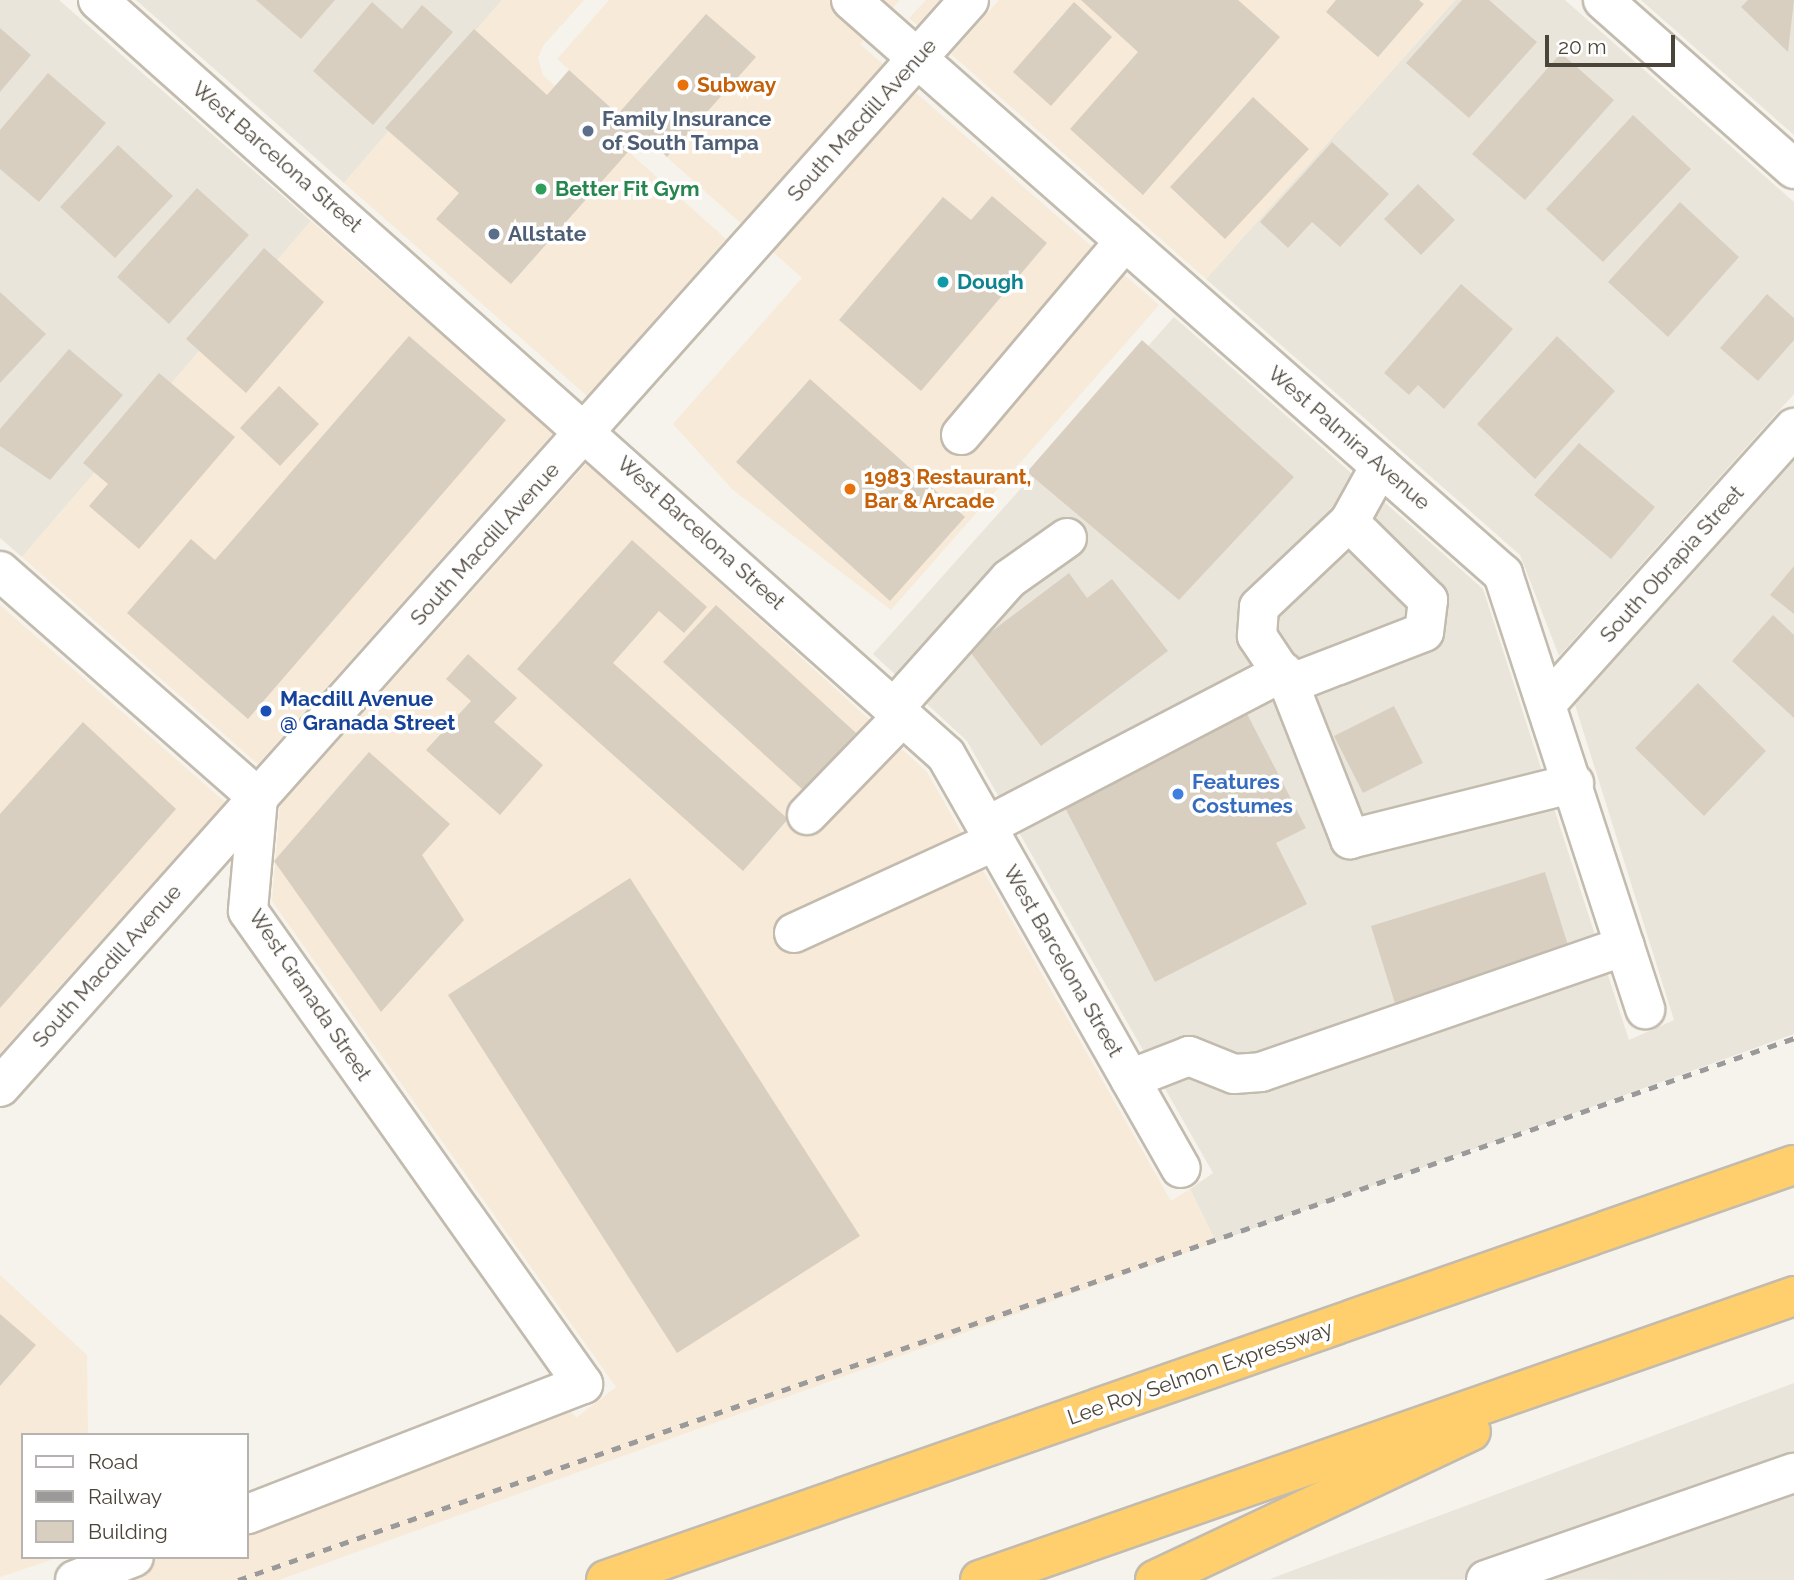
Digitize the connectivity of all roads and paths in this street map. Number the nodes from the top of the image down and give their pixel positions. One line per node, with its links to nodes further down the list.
1 (98, 0): 9 (street, West Barcelona Street)
2 (851, 0): 5 (street, West Palmira Avenue)
3 (970, 0): 5 (street, South Macdill Avenue)
4 (1603, 0): 6 (street)
5 (917, 58): 7 (street, West Palmira Avenue); 9 (street, South Macdill Avenue)
6 (1794, 169)
7 (1125, 241): 10 (street); 11 (street, West Palmira Avenue)
8 (1794, 428): 16 (street, South Obrapia Street)
9 (587, 430): 17 (street, West Barcelona Street); 19 (street, South Macdill Avenue)
10 (961, 436)
11 (1380, 466): 12 (street); 16 (street, West Palmira Avenue)
12 (1349, 522): 15 (street); 15 (street)
13 (1067, 538): 17 (street)
14 (0, 571): 19 (street)
15 (1286, 678): 18 (street); 21 (street)
16 (1549, 701): 18 (street, West Palmira Avenue)
17 (899, 712): 20 (street); 21 (street, West Barcelona Street)
18 (1574, 783): 23 (street, West Palmira Avenue)
19 (258, 798): 26 (street, South Macdill Avenue); 32 (street, West Granada Street)
20 (807, 815)
21 (991, 834): 22 (street); 25 (street, West Barcelona Street)
22 (794, 933)
23 (1625, 946): 24 (street, West Palmira Avenue); 25 (street)
24 (1644, 1009)
25 (1130, 1079): 28 (street, West Barcelona Street)
26 (0, 1087)
27 (1794, 1165): 35 (highway, Lee Roy Selmon Expressway)
28 (1181, 1168)
29 (1794, 1296): 30 (highway)
30 (1663, 1341): 36 (highway); 37 (highway)
31 (1794, 1473): 38 (street)
32 (248, 1514)
33 (129, 1559): 34 (street)
34 (75, 1580)
35 (606, 1580)
36 (980, 1580)
37 (1155, 1580)
38 (1486, 1580)

